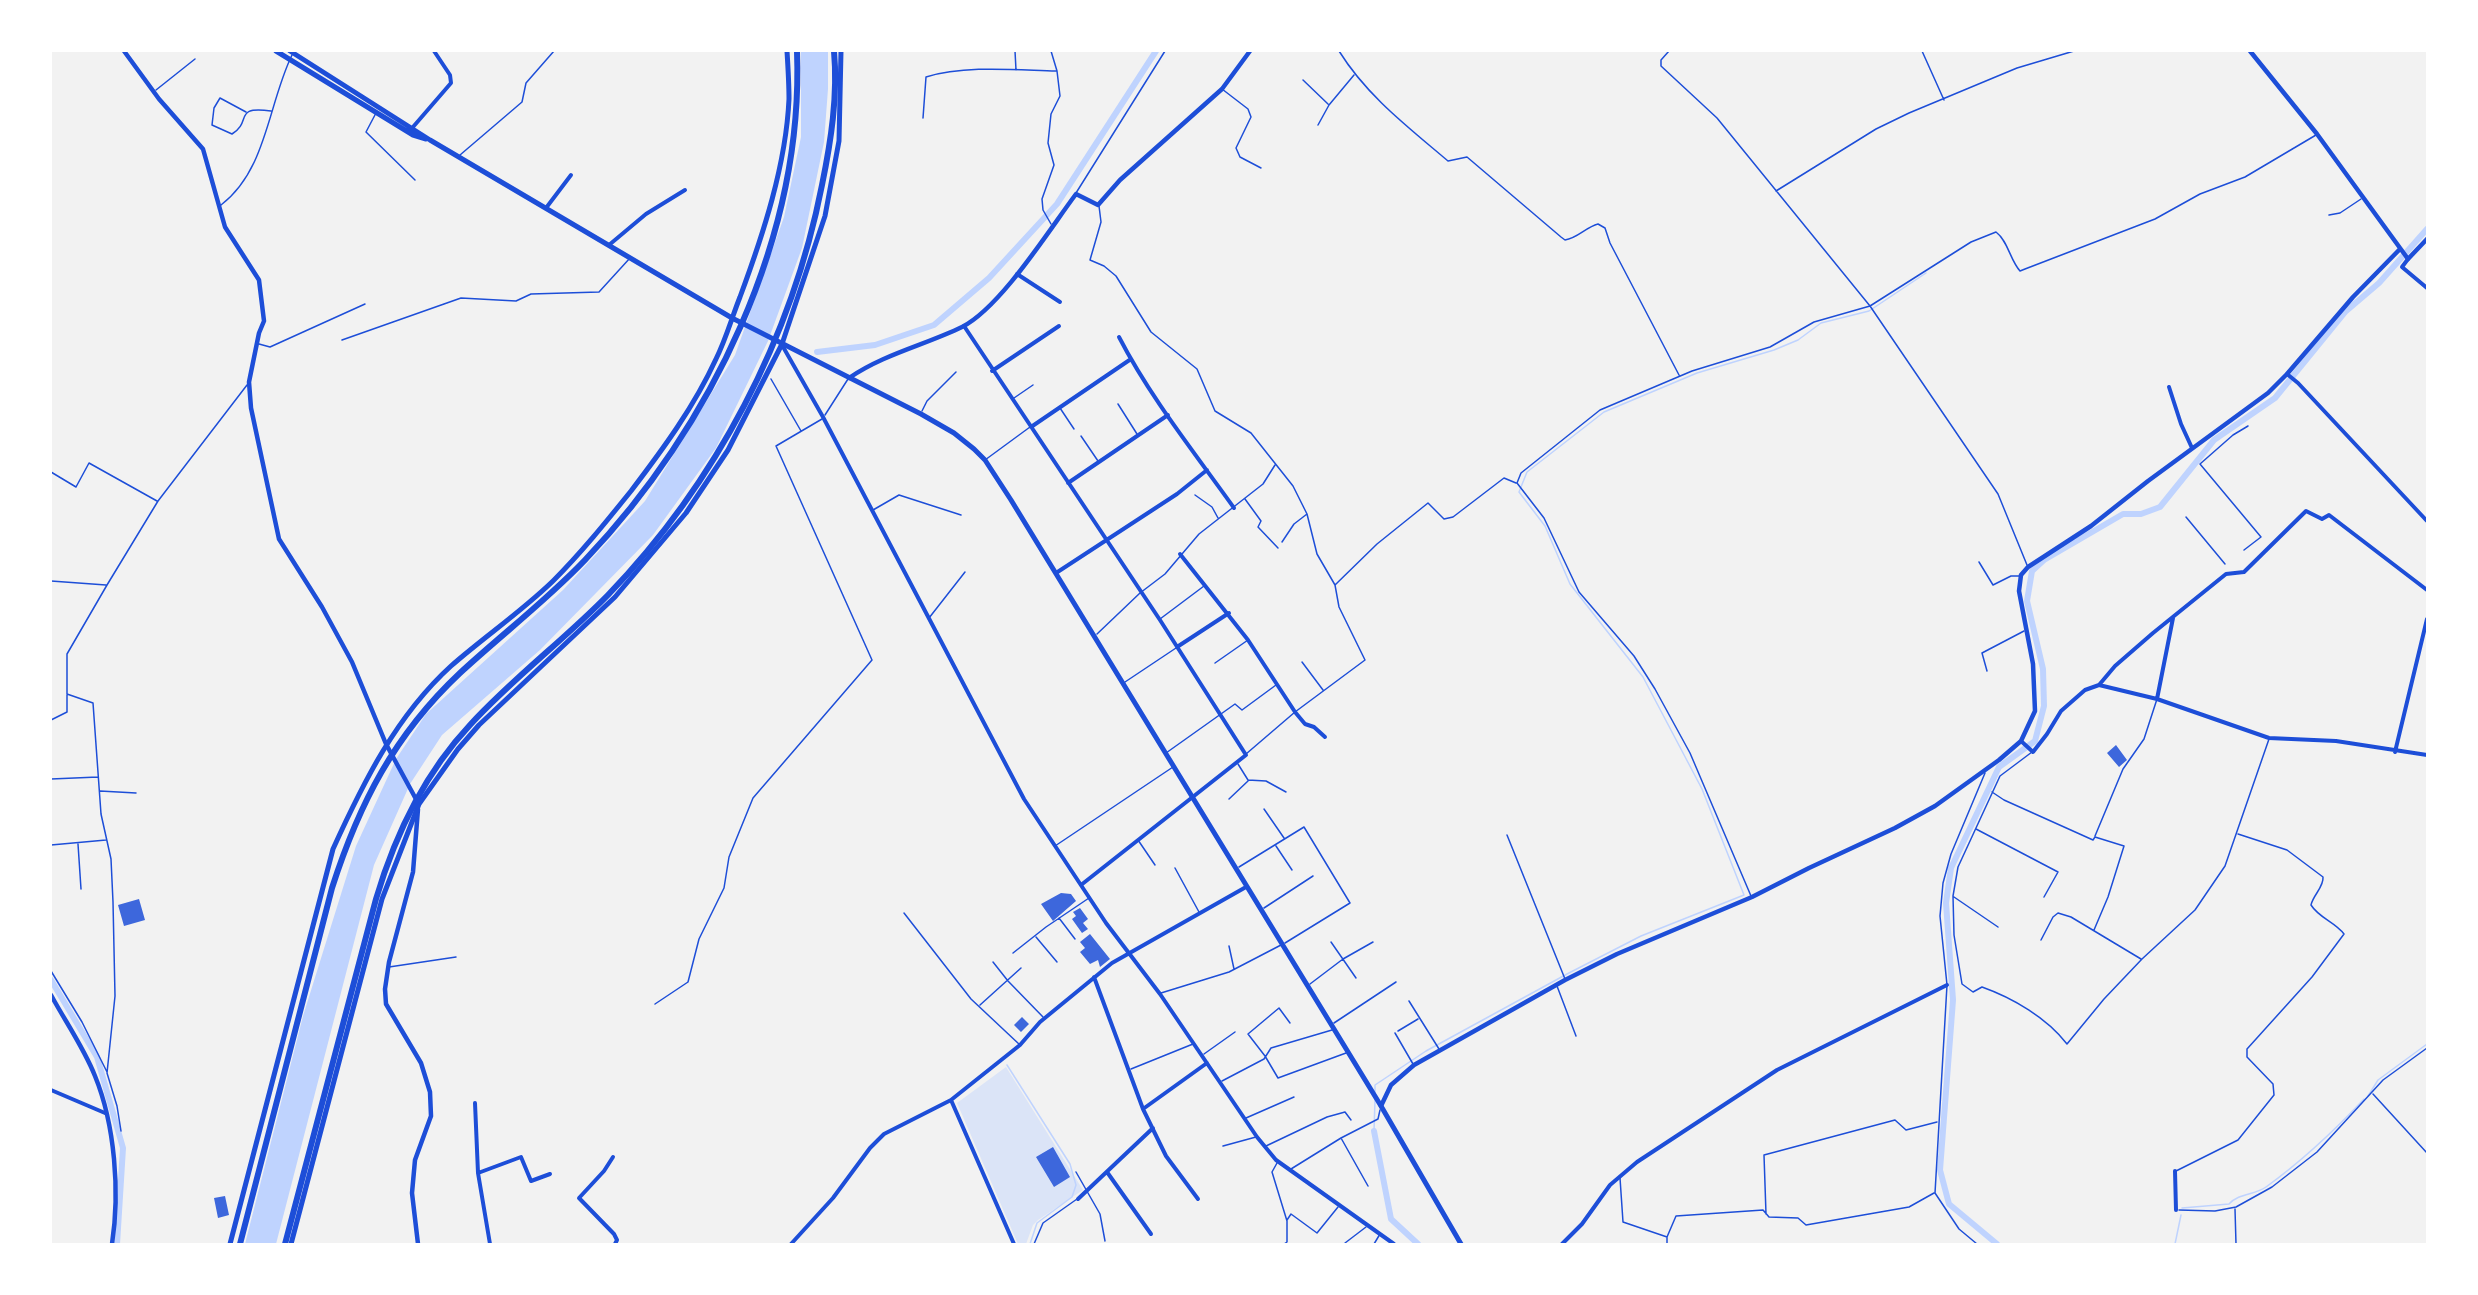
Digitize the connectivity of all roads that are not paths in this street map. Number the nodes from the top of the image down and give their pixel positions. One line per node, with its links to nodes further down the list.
1 (124, 51): 25 (street)
2 (276, 51): 18 (main road)
3 (434, 51): 33 (street)
4 (554, 51): 36 (lane)
5 (787, 51): 59 (main road)
6 (797, 51): 292 (highway)
7 (834, 51): 293 (highway)
8 (841, 51): 65 (main road)
9 (1015, 51): 20 (lane)
10 (1051, 51): 21 (lane)
11 (1165, 51): 42 (lane)
12 (1250, 51): 24 (street)
13 (1339, 51): 22 (lane)
14 (1669, 51): 41 (lane)
15 (1922, 51): 26 (lane)
16 (2074, 51): 26 (lane)
17 (2250, 51): 34 (street)
18 (291, 53): 28 (main road); 29 (lane)
19 (195, 59): 25 (lane)
20 (1016, 70): 21 (lane); 31 (lane)
21 (1057, 71): 48 (lane)
22 (1354, 75): 27 (lane); 70 (lane)
23 (1303, 80): 27 (lane)
24 (1222, 89): 37 (lane); 44 (street)
25 (154, 92): 45 (street)
26 (1944, 100): 41 (lane)
27 (1329, 105): 32 (lane)
28 (378, 109): 33 (main road); 35 (main road); 39 (lane)
29 (272, 111): 30 (lane); 45 (lane)
30 (246, 112): 30 (lane)
31 (923, 118)
32 (1318, 125)
33 (412, 127): 35 (main road)
34 (2317, 134): 43 (street); 58 (lane)
35 (430, 140): 36 (main road)
36 (458, 157): 46 (main road)
37 (1262, 168)
38 (572, 175): 46 (street)
39 (415, 180)
40 (685, 190): 50 (street)
41 (1776, 191): 58 (lane)
42 (1076, 194): 44 (street); 48 (street)
43 (2361, 198): 47 (lane); 51 (street)
44 (1098, 205): 91 (lane)
45 (220, 206): 64 (street)
46 (546, 208): 50 (main road)
47 (2329, 215)
48 (1053, 225): 54 (street)
49 (2427, 239): 53 (street)
50 (609, 245): 52 (main road)
51 (2400, 249): 53 (street); 69 (street)
52 (630, 258): 59 (main road); 63 (lane)
53 (2408, 260): 55 (street)
54 (1017, 274): 56 (street); 60 (street)
55 (2427, 288)
56 (1060, 302)
57 (365, 304): 64 (lane)
58 (1870, 306): 70 (lane); 113 (lane)
59 (732, 318): 65 (main road); 147 (main road)
60 (963, 326): 67 (street); 71 (street)
61 (1059, 326): 67 (street)
62 (1119, 337): 66 (street)
63 (342, 340)
64 (257, 344): 73 (street)
65 (782, 344): 71 (main road); 81 (street); 165 (main road)
66 (1131, 359): 78 (street); 80 (street)
67 (992, 371): 76 (street)
68 (956, 372): 79 (lane)
69 (2287, 374): 88 (street); 105 (street)
70 (1679, 376): 95 (lane)
71 (849, 378): 79 (main road); 81 (lane)
72 (771, 379): 85 (lane)
73 (249, 382): 98 (lane); 147 (street)
74 (1033, 385): 76 (lane)
75 (2169, 387): 88 (street)
76 (1012, 399): 83 (street)
77 (1118, 404): 87 (lane)
78 (1060, 408): 83 (street); 84 (lane)
79 (921, 414): 89 (main road)
80 (1168, 415): 87 (street); 92 (street)
81 (824, 417): 85 (lane); 100 (street)
82 (2248, 426): 109 (lane)
83 (1030, 427): 89 (lane); 94 (street)
84 (1074, 429)
85 (801, 432): 225 (lane)
86 (1081, 435): 90 (lane)
87 (1138, 435): 90 (street)
88 (2192, 448): 113 (street)
89 (985, 460): 115 (main road)
90 (1099, 462): 94 (street)
91 (1275, 464): 97 (lane); 101 (lane)
92 (1207, 470): 99 (street); 106 (street)
93 (51, 472): 98 (lane)
94 (1068, 483): 106 (street)
95 (1517, 483): 120 (lane); 187 (lane)
96 (1194, 495): 104 (lane)
97 (1245, 498): 99 (lane); 108 (lane)
98 (158, 501): 118 (lane)
99 (1234, 508): 104 (lane)
100 (872, 511): 102 (lane); 125 (street)
101 (1308, 514): 107 (lane); 120 (lane)
102 (961, 515)
103 (2187, 517): 112 (lane)
104 (1219, 519): 110 (lane)
105 (2427, 521)
106 (1106, 540): 115 (street); 122 (street)
107 (1282, 542)
108 (1278, 548)
109 (2244, 550)
110 (1180, 554): 119 (street); 122 (lane)
111 (1979, 562): 116 (lane)
112 (2225, 564)
113 (2028, 567): 116 (street)
114 (966, 572): 125 (lane)
115 (1056, 573): 129 (main road)
116 (2021, 576): 128 (street)
117 (51, 580): 118 (lane)
118 (107, 585): 139 (lane)
119 (1205, 585): 123 (street); 127 (lane)
120 (1335, 585): 138 (lane)
121 (2427, 590): 124 (street)
122 (1140, 593): 127 (street); 129 (lane)
123 (1229, 613): 130 (street); 131 (street)
124 (2173, 617): 137 (street); 140 (street)
125 (929, 618): 177 (street)
126 (2427, 619): 149 (street)
127 (1160, 620): 131 (street)
128 (2027, 629): 134 (lane); 146 (street)
129 (1094, 637): 135 (main road)
130 (1248, 640): 133 (lane); 136 (street)
131 (1177, 647): 135 (lane); 142 (street)
132 (1302, 662): 138 (lane)
133 (1215, 663)
134 (1988, 671)
135 (1123, 684): 150 (main road)
136 (1276, 685): 141 (street); 142 (lane)
137 (2099, 685): 140 (street); 148 (street)
138 (1324, 691): 141 (lane)
139 (67, 694): 143 (lane); 156 (lane)
140 (2157, 699): 145 (street); 170 (lane)
141 (1295, 712): 144 (street); 151 (lane)
142 (1221, 714): 150 (lane); 151 (street)
143 (51, 720)
144 (1325, 737)
145 (2269, 738): 149 (street); 168 (lane)
146 (2021, 741): 148 (street); 155 (street)
147 (386, 744): 165 (street); 291 (main road)
148 (2033, 752): 162 (lane)
149 (2395, 752): 152 (street)
150 (1165, 754): 154 (main road)
151 (1246, 755): 153 (street)
152 (2427, 755)
153 (1236, 762): 158 (lane); 163 (street)
154 (1174, 766): 163 (main road); 177 (lane)
155 (1987, 769): 187 (street); 220 (lane)
156 (98, 777): 157 (lane); 159 (lane)
157 (51, 779)
158 (1248, 780): 161 (lane); 164 (lane)
159 (99, 791): 160 (lane); 173 (lane)
160 (136, 792)
161 (1286, 792)
162 (1992, 792): 167 (lane); 170 (lane)
163 (1191, 796): 171 (street); 180 (main road)
164 (1229, 799)
165 (419, 804): 210 (street); 294 (main road)
166 (1264, 809): 172 (lane)
167 (1974, 828): 186 (lane); 188 (lane)
168 (2237, 834): 207 (lane); 268 (lane)
169 (1507, 836): 216 (lane)
170 (2095, 837): 195 (lane)
171 (1138, 839): 178 (lane); 183 (street)
172 (1285, 839): 176 (lane); 201 (lane)
173 (107, 840): 174 (lane); 245 (lane)
174 (77, 843): 175 (lane); 185 (lane)
175 (51, 845)
176 (1275, 845): 180 (lane); 181 (lane)
177 (1054, 847): 183 (street)
178 (1155, 865)
179 (1175, 868): 192 (lane)
180 (1235, 870): 184 (main road)
181 (1292, 870)
182 (1313, 876): 190 (lane)
183 (1081, 885): 189 (street)
184 (1246, 887): 190 (main road); 192 (street)
185 (81, 889)
186 (1953, 896): 194 (lane); 207 (lane)
187 (1752, 897): 216 (street)
188 (2044, 897)
189 (1090, 898): 193 (lane); 203 (street)
190 (1260, 910): 201 (main road)
191 (904, 913): 226 (lane)
192 (1200, 913): 203 (street)
193 (1059, 918): 196 (lane); 197 (lane)
194 (1998, 927)
195 (2094, 930): 198 (lane); 207 (lane)
196 (1035, 936): 204 (lane); 209 (lane)
197 (1075, 939)
198 (2041, 940)
199 (1331, 942): 206 (lane)
200 (1373, 942): 206 (lane)
201 (1282, 945): 212 (lane); 221 (main road)
202 (1229, 946): 212 (lane)
203 (1130, 952): 214 (street); 222 (street)
204 (1013, 954)
205 (456, 957): 210 (lane)
206 (1343, 959): 215 (lane); 221 (lane)
207 (2142, 959)
208 (993, 962): 217 (lane)
209 (1057, 962)
210 (388, 967): 295 (street)
211 (1021, 968): 217 (lane)
212 (1234, 969): 222 (lane)
213 (51, 970): 245 (lane)
214 (1094, 977): 227 (street); 244 (street)
215 (1356, 978)
216 (1565, 980): 219 (street)
217 (1008, 981): 226 (lane); 227 (lane)
218 (1396, 982): 230 (lane)
219 (1557, 984): 234 (lane); 238 (street)
220 (1947, 985): 257 (lane); 273 (street)
221 (1307, 986): 230 (main road)
222 (1160, 994): 235 (street)
223 (51, 995): 254 (street)
224 (1409, 1001): 228 (lane)
225 (655, 1004)
226 (980, 1006): 236 (lane)
227 (1045, 1018): 236 (street)
228 (1420, 1018): 231 (lane); 238 (lane)
229 (1290, 1023): 241 (lane)
230 (1332, 1027): 239 (main road); 241 (lane)
231 (1398, 1031)
232 (1235, 1032): 240 (lane)
233 (1395, 1033): 243 (lane)
234 (1576, 1036)
235 (1194, 1044): 240 (street); 244 (lane)
236 (1020, 1045): 250 (street)
237 (2427, 1048): 248 (lane)
238 (1440, 1050): 243 (street)
239 (1348, 1053): 241 (lane); 252 (main road)
240 (1202, 1055): 242 (street)
241 (1265, 1056): 246 (lane)
242 (1207, 1063): 246 (street); 253 (street)
243 (1414, 1065): 252 (street)
244 (1129, 1070): 253 (street)
245 (107, 1073): 259 (lane)
246 (1221, 1082): 255 (street)
247 (51, 1090): 254 (street)
248 (2372, 1093): 264 (lane); 280 (lane)
249 (1294, 1097): 255 (lane)
250 (951, 1100): 298 (street); 299 (street)
251 (475, 1103): 271 (street)
252 (1381, 1106): 261 (lane); 304 (main road)
253 (1143, 1109): 258 (street)
254 (105, 1113): 290 (street)
255 (1245, 1118): 260 (street)
256 (1351, 1120): 263 (lane)
257 (1938, 1122): 276 (lane); 282 (lane)
258 (1152, 1128): 270 (street); 278 (street)
259 (121, 1131)
260 (1257, 1137): 262 (lane); 263 (street)
261 (1341, 1138): 267 (lane); 274 (lane)
262 (1223, 1146)
263 (1265, 1146): 266 (street)
264 (2427, 1153)
265 (612, 1157): 297 (street)
266 (1277, 1162): 267 (street); 283 (lane)
267 (1289, 1171): 279 (street)
268 (2175, 1171): 281 (street)
269 (1076, 1172): 275 (lane)
270 (1107, 1172): 275 (street); 285 (street)
271 (478, 1173): 272 (street); 296 (street)
272 (550, 1174)
273 (1620, 1176): 287 (lane); 305 (street)
274 (1368, 1186)
275 (1088, 1191): 277 (street); 288 (lane)
276 (1935, 1193): 282 (lane); 307 (lane)
277 (1078, 1199): 300 (lane)
278 (1198, 1199)
279 (1339, 1205): 283 (lane); 284 (street)
280 (2236, 1207): 281 (lane); 308 (lane)
281 (2176, 1210)
282 (1766, 1214): 287 (lane)
283 (1287, 1221): 301 (lane)
284 (1368, 1226): 286 (street); 289 (lane)
285 (1151, 1234)
286 (1380, 1234): 302 (lane); 303 (street)
287 (1667, 1237): 306 (lane)
288 (1105, 1241)
289 (1345, 1243)
290 (112, 1244)
291 (230, 1244)
292 (240, 1244)
293 (285, 1244)
294 (291, 1244)
295 (418, 1244)
296 (490, 1244)
297 (615, 1244)
298 (791, 1244)
299 (1014, 1244)
300 (1034, 1244)
301 (1284, 1244)
302 (1374, 1244)
303 (1394, 1244)
304 (1461, 1244)
305 (1562, 1244)
306 (1667, 1244)
307 (1977, 1244)
308 (2236, 1244)

